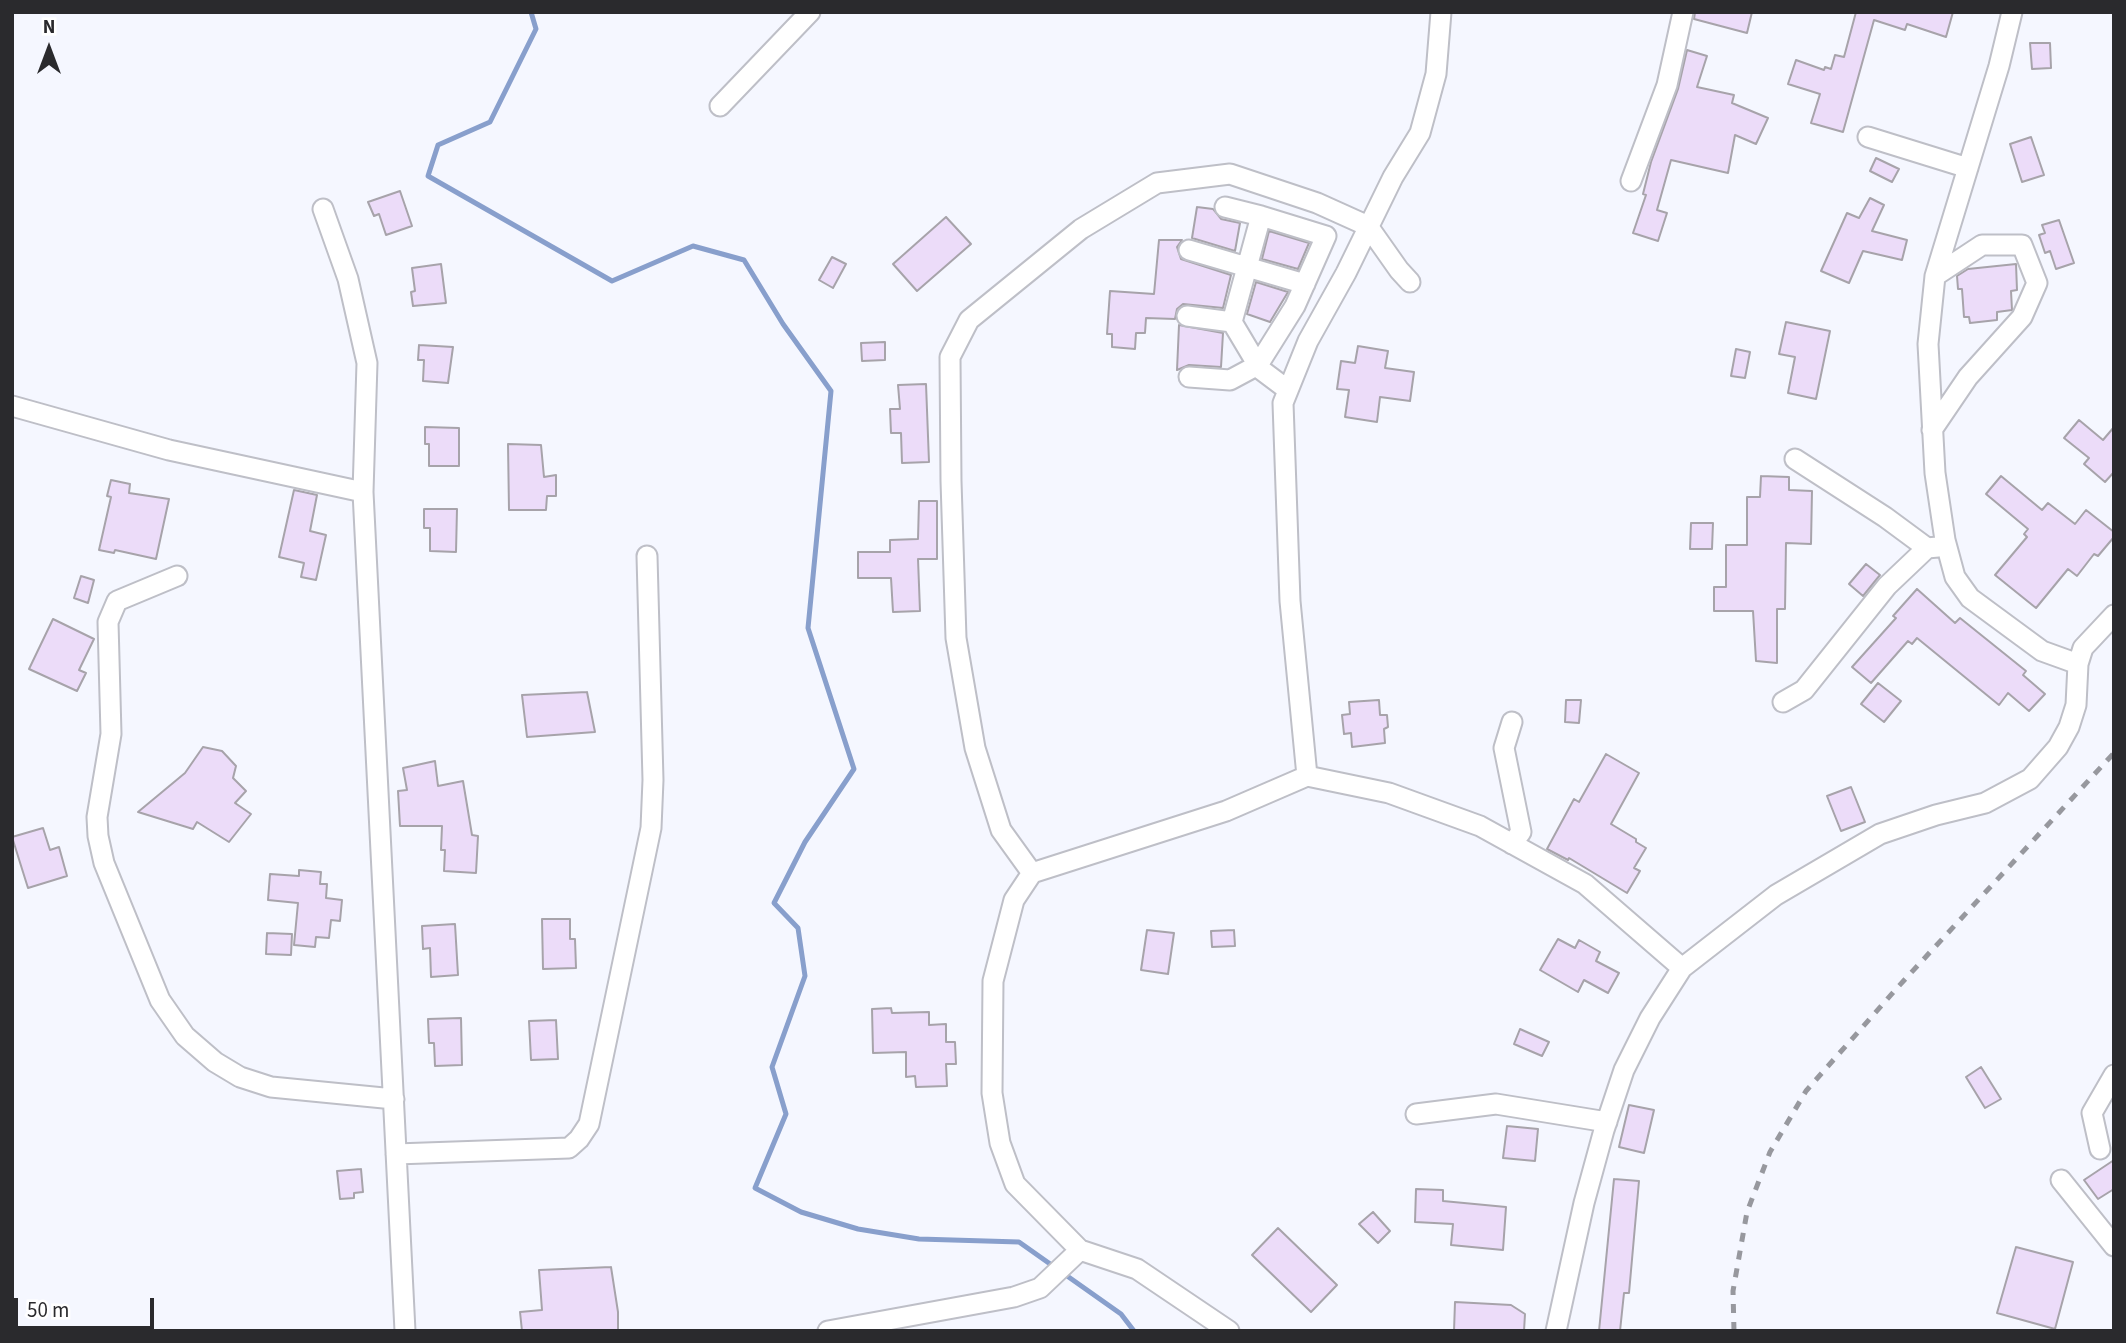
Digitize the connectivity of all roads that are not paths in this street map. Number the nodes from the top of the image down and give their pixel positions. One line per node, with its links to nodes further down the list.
1 (810, 12): 5 (street)
2 (1441, 12): 12 (street)
3 (1683, 12): 8 (street)
4 (2012, 12): 7 (street)
5 (720, 106)
6 (1868, 137): 7 (street)
7 (1968, 168): 15 (street)
8 (1631, 181)
9 (1225, 207): 11 (street)
10 (323, 209): 26 (street)
11 (1261, 216): 14 (street); 17 (street)
12 (1368, 226): 16 (street); 22 (street); 36 (street)
13 (1189, 250): 14 (street)
14 (1247, 267): 17 (street); 19 (street)
15 (1935, 276): 24 (street); 24 (street)
16 (1410, 282)
17 (1305, 284): 20 (street)
18 (1187, 316): 19 (street)
19 (1232, 322): 20 (street)
20 (1258, 365): 21 (street); 22 (street)
21 (1189, 377)
22 (1288, 390): 34 (street)
23 (12, 406): 26 (street)
24 (1932, 430): 27 (street)
25 (1795, 459): 27 (street)
26 (363, 492): 39 (street)
27 (1937, 547): 31 (street); 32 (street)
28 (647, 556): 43 (street)
29 (177, 576): 39 (street)
30 (2114, 615): 31 (street)
31 (2078, 664): 37 (street)
32 (1783, 702)
33 (1513, 722): 35 (street)
34 (1307, 776): 35 (street); 36 (street)
35 (1512, 844): 37 (street)
36 (1032, 873): 46 (street)
37 (1682, 968): 41 (street)
38 (2114, 1075): 42 (street)
39 (394, 1099): 43 (street)
40 (1416, 1114): 41 (street)
41 (1607, 1122): 50 (street)
42 (2100, 1149)
43 (396, 1154): 47 (street)
44 (2061, 1181): 45 (street)
45 (2114, 1246)
46 (1080, 1250): 48 (street); 49 (street)
47 (405, 1331)
48 (828, 1331)
49 (1229, 1331)
50 (1556, 1331)

